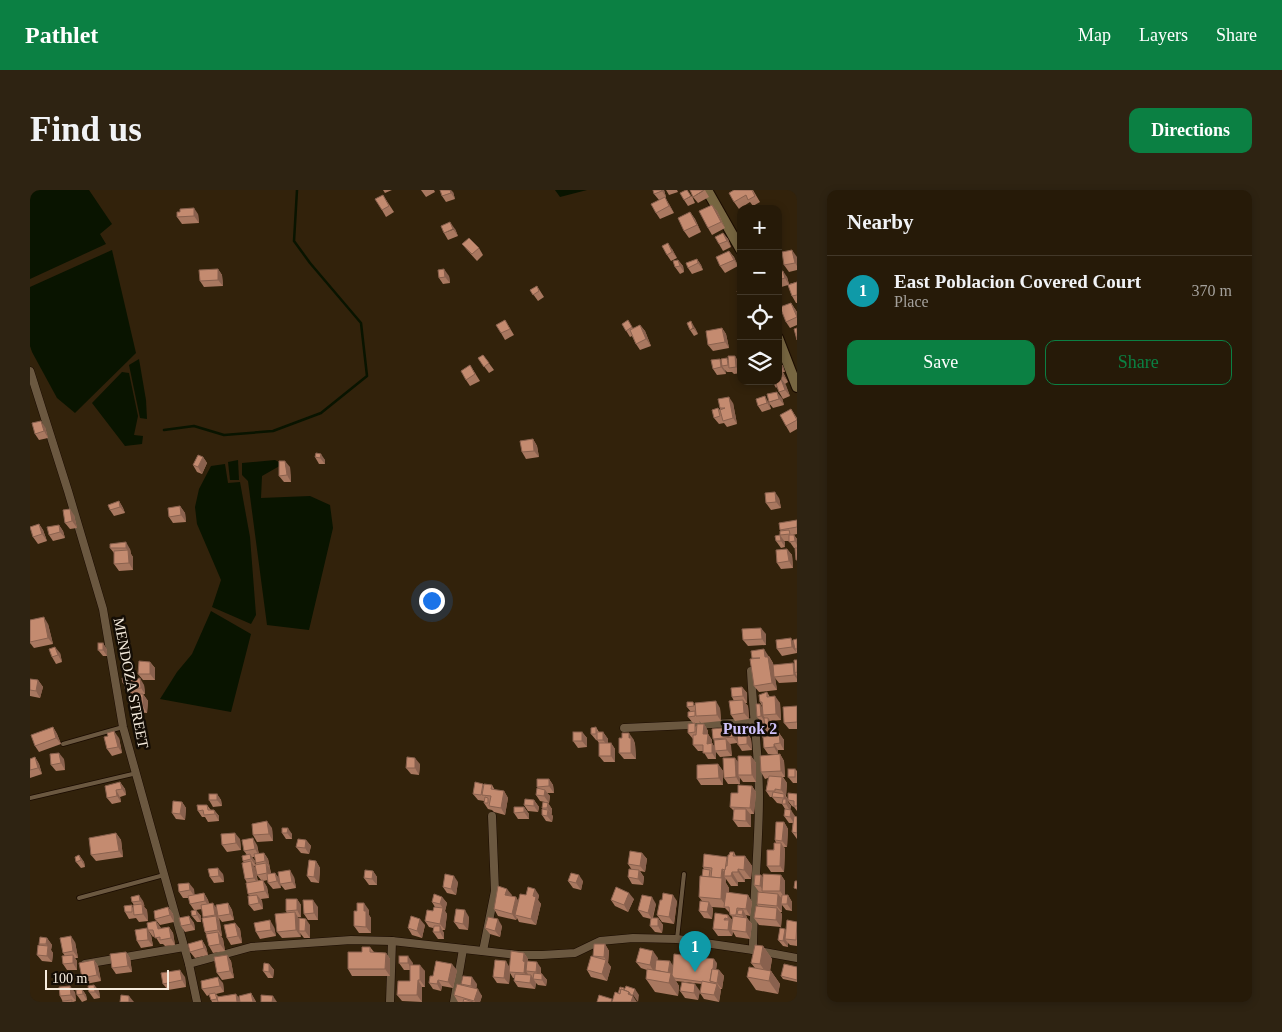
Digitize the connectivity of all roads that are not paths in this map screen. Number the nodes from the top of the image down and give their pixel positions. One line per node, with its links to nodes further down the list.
1 (707, 190): 2 (street)
2 (737, 243)
3 (779, 340): 5 (street)
4 (30, 371): 8 (street, MENDOZA STREET)
5 (797, 387)
6 (751, 672): 7 (street)
7 (755, 722): 9 (street); 21 (street)
8 (123, 728): 10 (lane); 11 (street, MENDOZA STREET)
9 (624, 728)
10 (63, 744)
11 (137, 774): 12 (lane); 15 (street, MENDOZA STREET)
12 (30, 798)
13 (492, 816): 22 (street)
14 (684, 874): 17 (lane)
15 (164, 875): 16 (lane); 19 (street, MENDOZA STREET)
16 (79, 898)
17 (677, 939): 21 (street); 22 (street)
18 (392, 941): 20 (street); 25 (street); 27 (street)
19 (184, 947): 24 (street); 25 (street, MENDOZA STREET)
20 (463, 948): 22 (street); 28 (street)
21 (753, 950): 23 (street)
22 (483, 951)
23 (797, 958)
24 (80, 964)
25 (189, 964): 26 (street, MENDOZA STREET)
26 (197, 1002)
27 (390, 1002)
28 (454, 1002)

